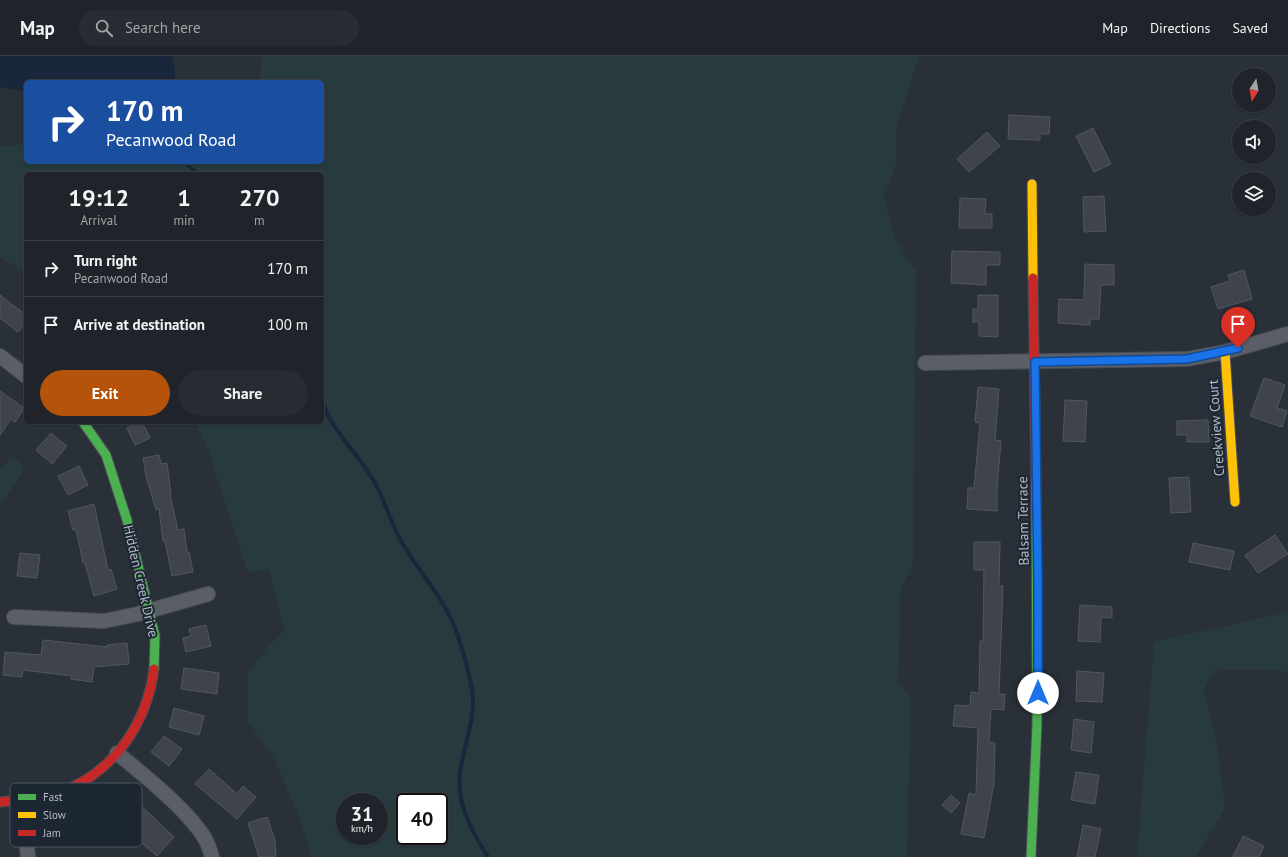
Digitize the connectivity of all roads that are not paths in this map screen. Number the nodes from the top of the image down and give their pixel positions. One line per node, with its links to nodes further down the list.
1 (1032, 184): 5 (street, Balsam Terrace)
2 (1288, 334): 3 (street)
3 (1225, 352): 5 (street); 9 (street, Creekview Court)
4 (0, 356): 7 (street)
5 (1035, 362): 6 (street); 20 (street, Balsam Terrace)
6 (925, 363)
7 (24, 374)
8 (85, 424): 11 (street, Hidden Creek Drive)
9 (1235, 502)
10 (208, 594): 11 (street)
11 (150, 611): 12 (street); 13 (street, Hidden Creek Drive)
12 (14, 617)
13 (117, 753): 14 (street, Hidden Creek Drive); 19 (street)
14 (81, 783)
15 (0, 802): 16 (street, Hidden Creek Drive)
16 (10, 802)
17 (27, 847): 18 (street)
18 (28, 857)
19 (212, 857)
20 (1030, 857)

